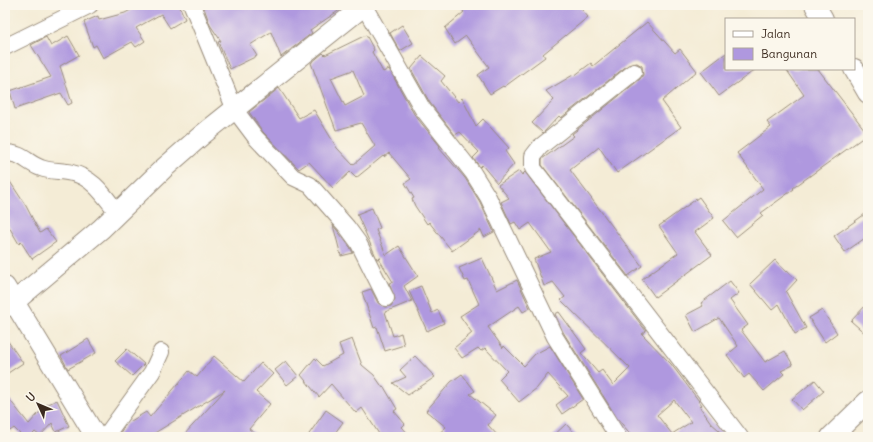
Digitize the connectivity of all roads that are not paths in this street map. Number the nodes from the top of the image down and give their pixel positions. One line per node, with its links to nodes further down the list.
1 (90, 5): 6 (street)
2 (192, 5): 10 (street)
3 (815, 5): 5 (street)
4 (364, 6): 10 (street); 19 (street)
5 (822, 18)
6 (5, 47)
7 (855, 70): 9 (street)
8 (634, 72): 20 (street)
9 (868, 93)
10 (235, 110): 12 (street); 13 (street)
11 (5, 153): 12 (street)
12 (118, 213): 14 (street)
13 (386, 298)
14 (8, 299): 17 (street)
15 (161, 352): 18 (street)
16 (868, 401): 21 (street)
17 (96, 437)
18 (105, 437)
19 (618, 437)
20 (740, 437)
21 (831, 437)

